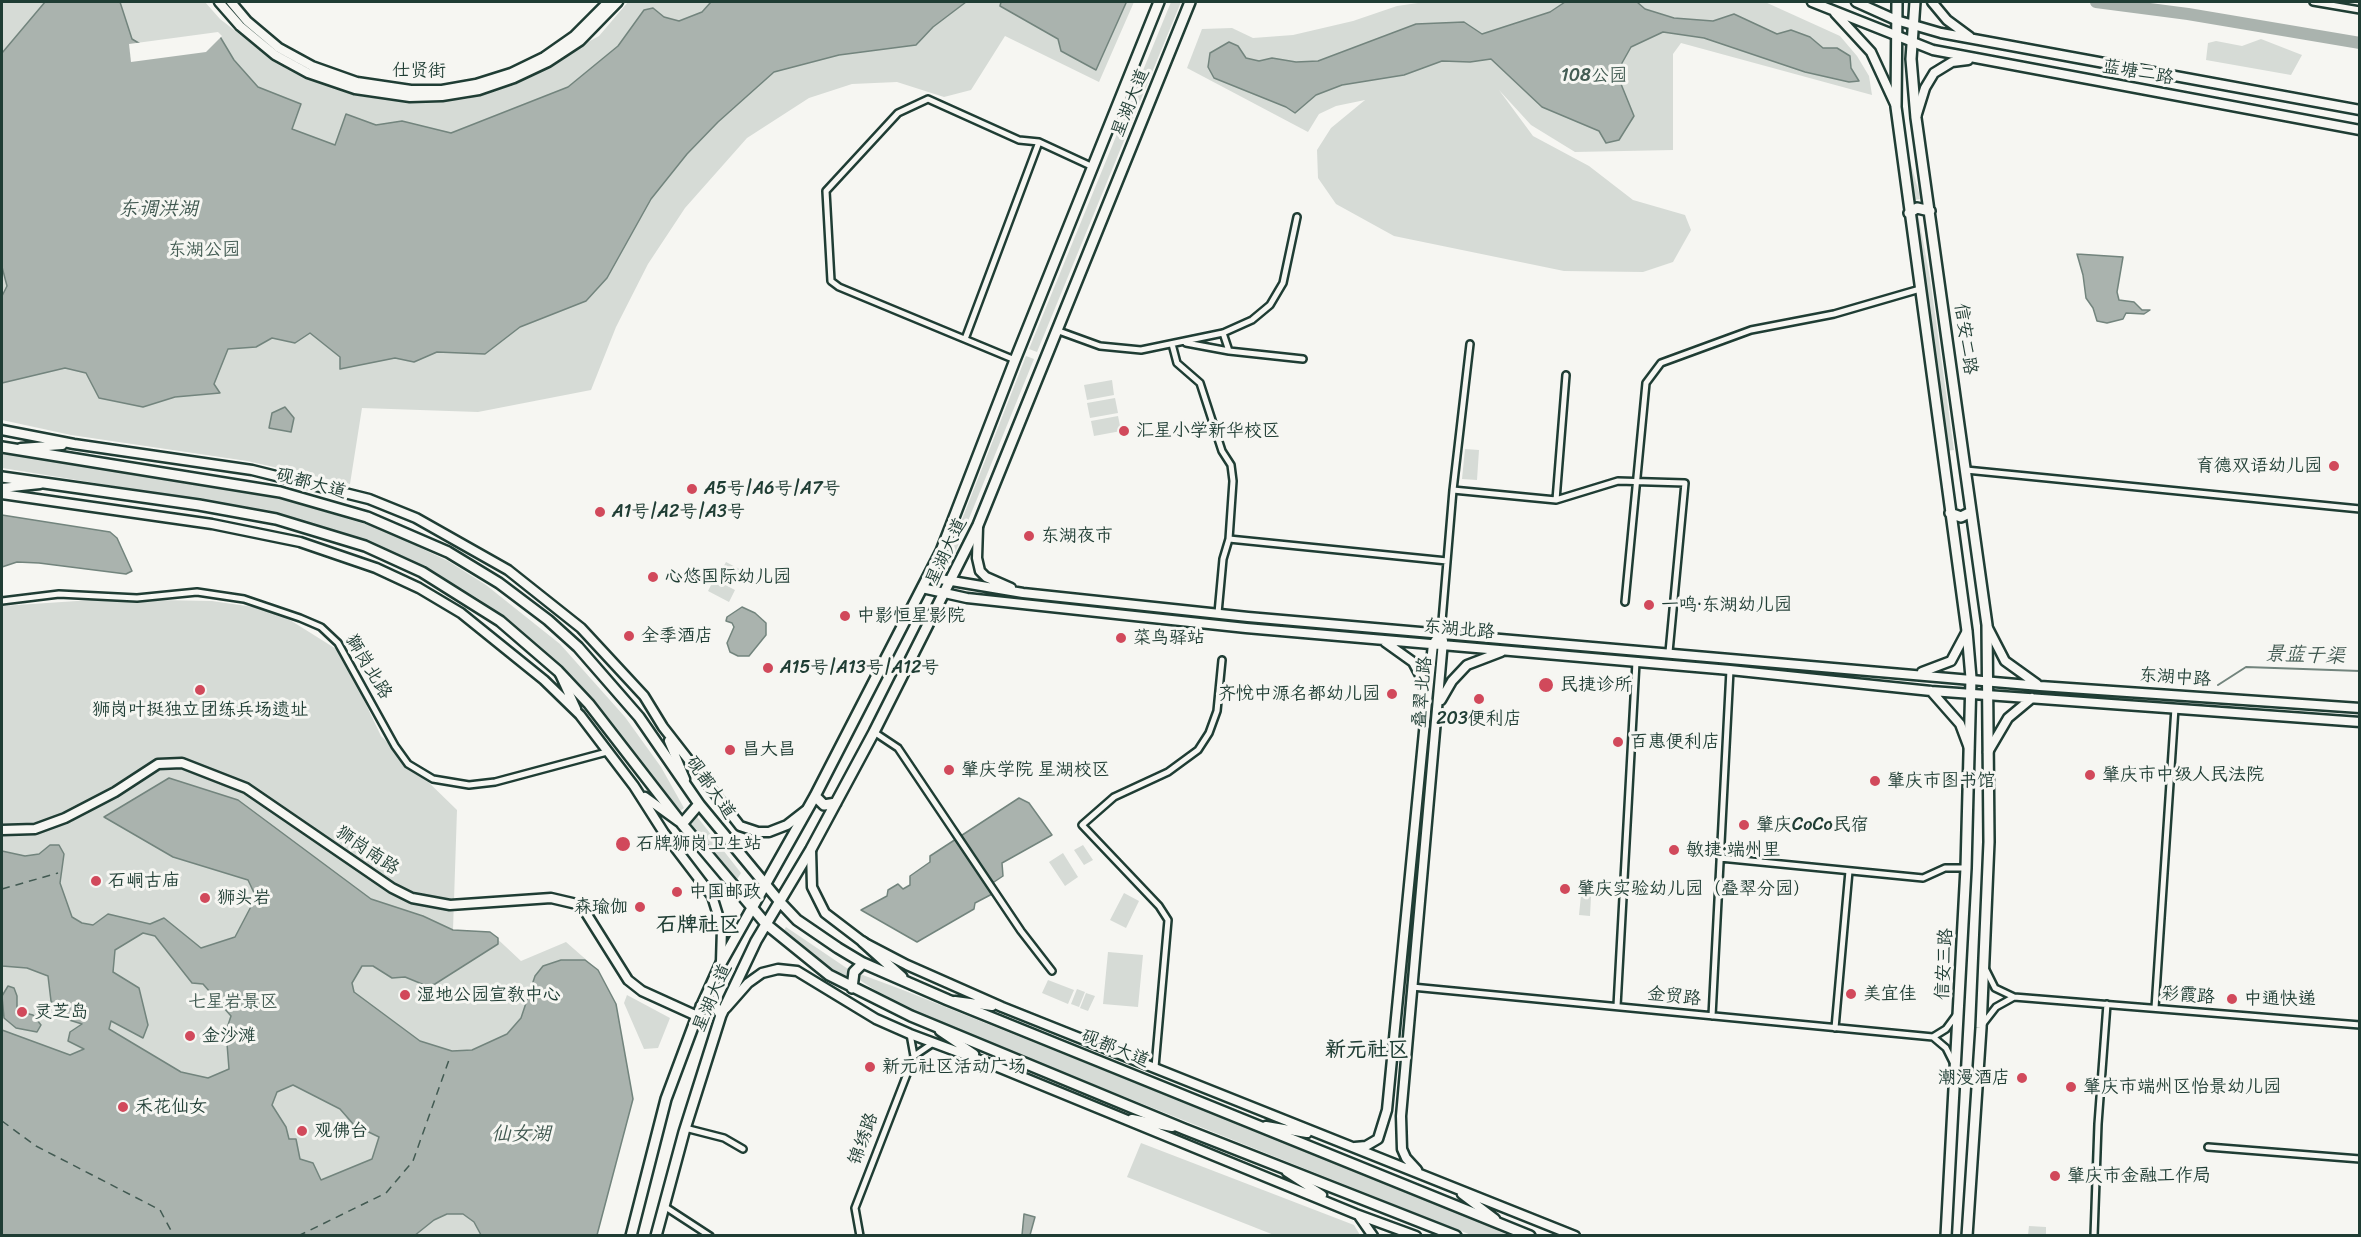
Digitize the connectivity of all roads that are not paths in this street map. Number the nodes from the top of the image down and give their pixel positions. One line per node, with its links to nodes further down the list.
1 (219, 2): 4 (main road)
2 (231, 2): 3 (main road, 仕贤街)
3 (608, 2)
4 (618, 2)
5 (1160, 2): 26 (main road, 星湖大道)
6 (1190, 2): 31 (main road, 星湖大道)
7 (1812, 2): 14 (main road, 蓝塘二路)
8 (1856, 2): 15 (main road, 蓝塘二路)
9 (1897, 2): 15 (main road)
10 (1915, 2): 16 (main road, 信安二路)
11 (1932, 2): 18 (main road)
12 (2313, 2): 13 (street)
13 (2360, 10)
14 (1832, 11): 17 (main road, 蓝塘二路); 21 (main road)
15 (1896, 21): 16 (main road, 蓝塘二路); 17 (main road)
16 (1913, 26): 18 (main road, 蓝塘二路); 19 (main road, 信安二路)
17 (1895, 36): 19 (main road, 蓝塘二路); 21 (main road)
18 (1973, 39): 22 (main road, 蓝塘二路)
19 (1912, 42): 20 (main road, 蓝塘二路); 23 (main road, 信安二路)
20 (1975, 59): 23 (main road); 24 (main road, 蓝塘二路)
21 (1896, 107): 28 (main road)
22 (2360, 110)
23 (1916, 118): 27 (main road, 信安二路)
24 (2360, 130)
25 (1039, 142): 26 (street); 33 (street); 33 (street)
26 (1093, 167): 38 (main road, 星湖大道)
27 (1930, 211): 28 (main road); 43 (main road, 信安二路)
28 (1909, 213): 30 (main road)
29 (1297, 217): 32 (street)
30 (1920, 289): 45 (street); 53 (main road)
31 (1056, 330): 34 (street); 54 (main road, 星湖大道)
32 (1223, 333): 34 (street); 36 (street)
33 (965, 339): 38 (street)
34 (1175, 344): 36 (street); 55 (street)
35 (1470, 344): 48 (street)
36 (1228, 351): 37 (street)
37 (1303, 359)
38 (1015, 360): 57 (main road, 星湖大道)
39 (1566, 375): 50 (street)
40 (2, 430): 41 (main road)
41 (74, 444): 42 (main road); 97 (main road)
42 (5, 448): 105 (main road, 砚都大道)
43 (1966, 470): 51 (street); 52 (main road, 信安二路)
44 (2, 477): 46 (main road)
45 (1635, 480): 50 (street); 63 (street); 75 (street)
46 (41, 484): 47 (main road); 79 (main road)
47 (2, 488)
48 (1453, 490): 50 (street); 56 (street)
49 (2, 494): 95 (main road)
50 (1556, 500)
51 (2360, 509)
52 (1971, 512): 53 (main road); 66 (main road, 信安二路)
53 (1950, 513): 68 (main road)
54 (978, 525): 58 (main road, 星湖大道); 60 (main road)
55 (1229, 539): 56 (street); 65 (street)
56 (1447, 561): 69 (street)
57 (928, 577): 58 (main road, 东湖北路); 59 (main road, 星湖大道)
58 (951, 582): 60 (main road, 东湖北路); 61 (main road, 星湖大道)
59 (922, 588): 61 (main road, 东湖北路); 106 (main road, 星湖大道)
60 (1023, 593): 64 (main road); 65 (main road, 东湖北路)
61 (945, 594): 64 (main road, 东湖北路); 98 (main road, 星湖大道)
62 (2, 601): 102 (street, 獅岗北路)
63 (1624, 602)
64 (1021, 604): 70 (main road, 东湖北路)
65 (1218, 613): 67 (main road, 东湖北路)
66 (1987, 625): 83 (main road, 信安二路); 85 (main road)
67 (1406, 630): 69 (main road, 东湖北路); 71 (main road)
68 (1967, 631): 80 (main road); 82 (main road)
69 (1441, 633): 72 (main road, 叠翠北路); 73 (main road, 叠翠北路); 75 (main road, 东湖北路)
70 (1382, 640): 71 (main road, 东湖北路); 91 (main road)
71 (1405, 642): 72 (main road, 东湖北路)
72 (1433, 644): 73 (main road, 东湖北路); 91 (main road, 叠翠北路)
73 (1444, 645): 74 (main road, 东湖北路); 92 (main road, 叠翠北路)
74 (1507, 650): 77 (main road, 东湖北路); 92 (main road)
75 (1669, 652): 80 (main road, 东湖北路)
76 (1222, 660): 147 (street)
77 (1636, 662): 78 (main road, 东湖北路); 131 (street)
78 (1730, 670): 86 (main road, 东湖北路); 113 (street)
79 (558, 671): 95 (main road); 110 (main road)
80 (1916, 674): 81 (main road, 东湖北路)
81 (1938, 676): 82 (main road, 东湖北路); 86 (main road)
82 (1971, 678): 83 (main road, 东湖北路); 87 (main road, 信安三路)
83 (1989, 680): 84 (main road, 东湖中路); 88 (main road, 信安二路)
84 (2019, 683): 85 (main road, 东湖中路); 89 (main road)
85 (2040, 686): 94 (main road, 东湖中路)
86 (1931, 692): 87 (main road, 东湖北路); 101 (main road)
87 (1971, 694): 88 (main road, 东湖北路); 99 (main road, 信安三路)
88 (1989, 695): 89 (main road, 东湖中路); 100 (main road, 信安三路)
89 (2019, 697): 90 (main road, 东湖中路)
90 (2032, 698): 93 (main road, 东湖中路); 103 (main road)
91 (1427, 701): 92 (main road); 149 (main road, 叠翠北路)
92 (1439, 703): 126 (main road, 叠翠北路)
93 (2175, 708): 96 (main road, 东湖中路); 133 (street)
94 (2360, 708)
95 (580, 716): 102 (main road)
96 (2360, 722)
97 (663, 727): 105 (main road); 109 (main road)
98 (874, 732): 107 (main road, 星湖大道); 124 (street)
99 (1969, 733): 100 (main road); 101 (main road, 信安三路)
100 (1989, 734): 103 (main road, 信安三路)
101 (1969, 748): 114 (main road, 信安三路)
102 (607, 752): 104 (main road)
103 (1988, 752): 121 (main road, 信安三路)
104 (634, 786): 110 (main road); 123 (main road)
105 (688, 787): 108 (main road, 砚都大道)
106 (815, 796): 107 (main road); 109 (main road, 星湖大道)
107 (836, 803): 112 (main road, 星湖大道)
108 (699, 804): 110 (main road); 116 (main road, 砚都大道)
109 (805, 811): 116 (main road, 星湖大道)
110 (682, 824): 118 (main road)
111 (2, 830): 134 (main road, 狮岗南路)
112 (811, 849): 117 (main road, 星湖大道); 120 (main road, 砚都大道)
113 (1720, 858): 115 (street); 137 (street)
114 (1966, 868): 115 (street); 135 (main road, 信安三路)
115 (1849, 871): 140 (street)
116 (765, 884): 117 (main road, 砚都大道); 118 (main road, 星湖大道)
117 (780, 902): 119 (main road, 星湖大道); 122 (main road, 砚都大道)
118 (752, 908): 119 (main road); 123 (main road, 星湖大道)
119 (766, 924): 127 (main road); 136 (main road, 星湖大道)
120 (863, 942): 125 (main road); 132 (main road, 砚都大道)
121 (1983, 958): 128 (street); 141 (main road, 信安三路)
122 (863, 963): 125 (main road, 砚都大道); 127 (main road)
123 (720, 965): 134 (main road, 星湖大道)
124 (1052, 971)
125 (908, 983): 129 (main road, 砚都大道)
126 (1412, 987): 131 (street, 金贸路); 151 (main road, 叠翠北路)
127 (852, 988): 138 (main road)
128 (2014, 997): 130 (street, 彩霞路); 141 (street)
129 (948, 1000): 132 (main road); 152 (main road, 砚都大道)
130 (2107, 1004): 133 (street, 彩霞路); 178 (street)
131 (1617, 1006): 137 (street, 金贸路)
132 (1002, 1007): 147 (main road, 砚都大道)
133 (2155, 1008): 139 (street, 彩霞路)
134 (699, 1011): 136 (main road); 167 (main road, 星湖大道)
135 (1959, 1011): 143 (street); 148 (main road, 信安三路)
136 (721, 1015): 142 (main road); 153 (main road, 星湖大道)
137 (1712, 1016): 140 (street, 金贸路)
138 (933, 1025): 146 (main road); 154 (main road)
139 (2360, 1025)
140 (1835, 1028): 143 (street, 金贸路)
141 (1981, 1028): 177 (main road, 信安三路)
142 (910, 1034): 144 (main road); 145 (street)
143 (1933, 1037): 148 (street)
144 (933, 1043): 145 (street); 146 (main road)
145 (914, 1056): 170 (street, 锦绣路)
146 (993, 1065): 150 (main road)
147 (1155, 1067): 155 (main road, 砚都大道)
148 (1957, 1069): 176 (main road, 信安三路)
149 (1387, 1110): 151 (main road); 156 (main road, 叠翠北路)
150 (1111, 1115): 154 (main road); 163 (main road)
151 (1401, 1116): 161 (main road, 叠翠北路)
152 (1259, 1125): 155 (main road); 166 (main road, 砚都大道)
153 (685, 1128): 158 (street); 164 (main road, 星湖大道)
154 (1184, 1129): 160 (main road)
155 (1322, 1135): 156 (main road, 砚都大道)
156 (1355, 1147): 161 (main road, 砚都大道)
157 (2208, 1147): 159 (street)
158 (743, 1149)
159 (2360, 1159)
160 (1272, 1162): 163 (main road); 173 (main road)
161 (1422, 1174): 162 (main road, 砚都大道)
162 (1454, 1187): 166 (main road); 175 (main road, 砚都大道)
163 (1336, 1204): 165 (main road)
164 (664, 1206): 168 (main road, 星湖大道); 169 (street)
165 (1356, 1214): 171 (main road); 172 (main road)
166 (1500, 1223): 174 (main road, 砚都大道)
167 (631, 1236)
168 (656, 1236)
169 (710, 1236)
170 (860, 1236)
171 (1373, 1236)
172 (1416, 1236)
173 (1456, 1236)
174 (1530, 1236)
175 (1575, 1236)
176 (1946, 1236)
177 (1966, 1236)
178 (2094, 1236)

